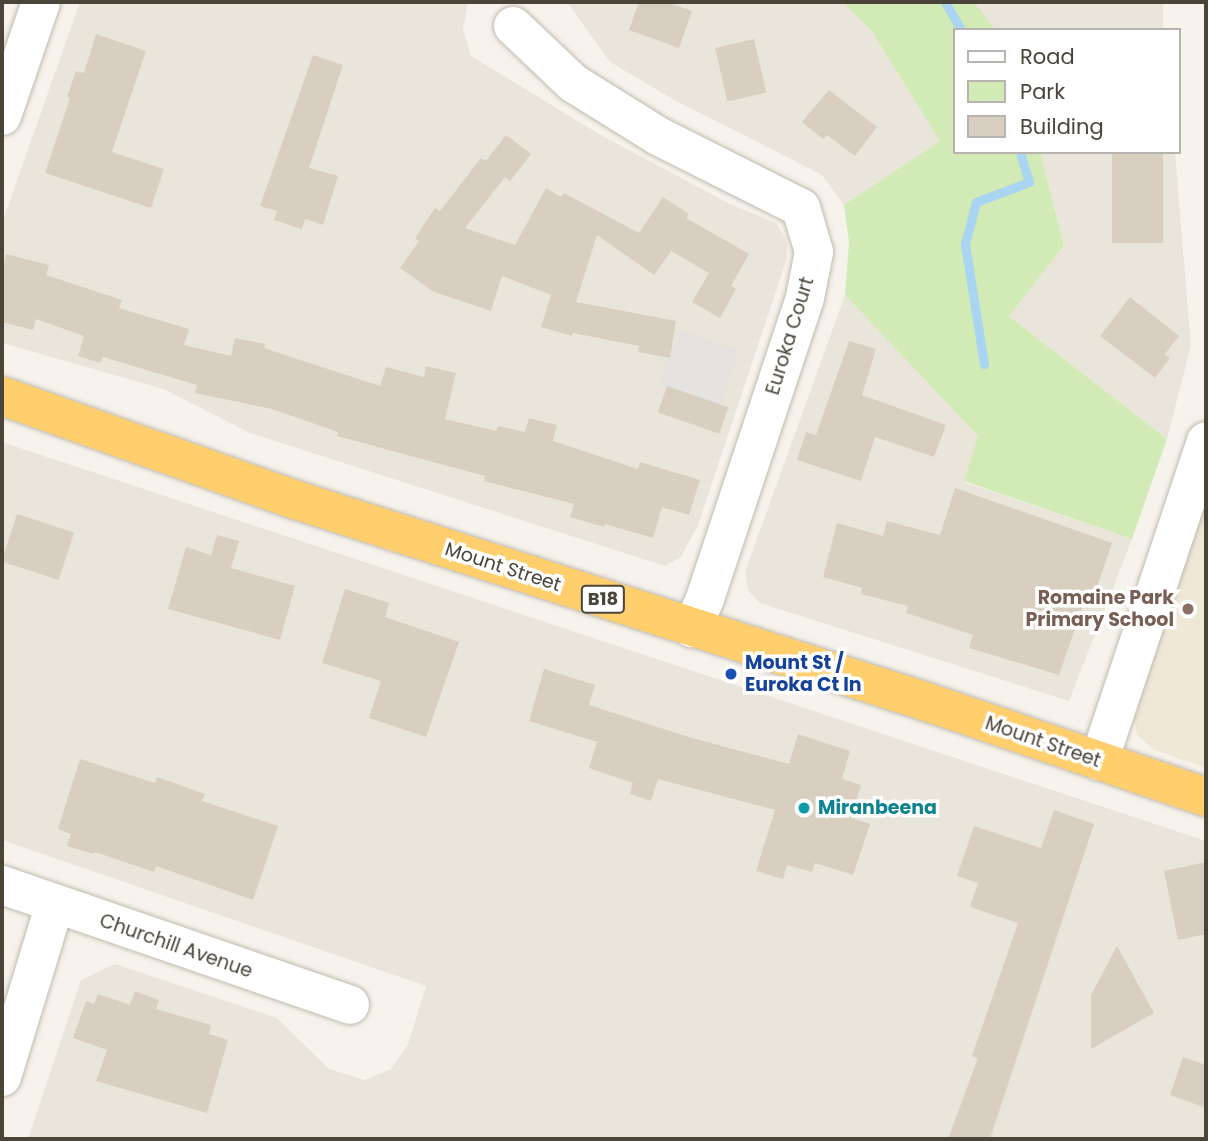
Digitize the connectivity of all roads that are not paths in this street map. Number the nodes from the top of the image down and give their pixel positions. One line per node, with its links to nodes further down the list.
1 (41, 2): 3 (street)
2 (513, 26): 6 (street, Euroka Court)
3 (2, 116)
4 (2, 396): 6 (highway, Mount Street / B18)
5 (1206, 441): 7 (street)
6 (692, 628): 7 (highway, Mount Street / B18)
7 (1099, 761): 8 (highway, Mount Street / B18)
8 (1206, 797)
9 (2, 885): 10 (street, Churchill Avenue)
10 (55, 904): 11 (street, Churchill Avenue); 12 (street)
11 (351, 1005)
12 (2, 1077)

